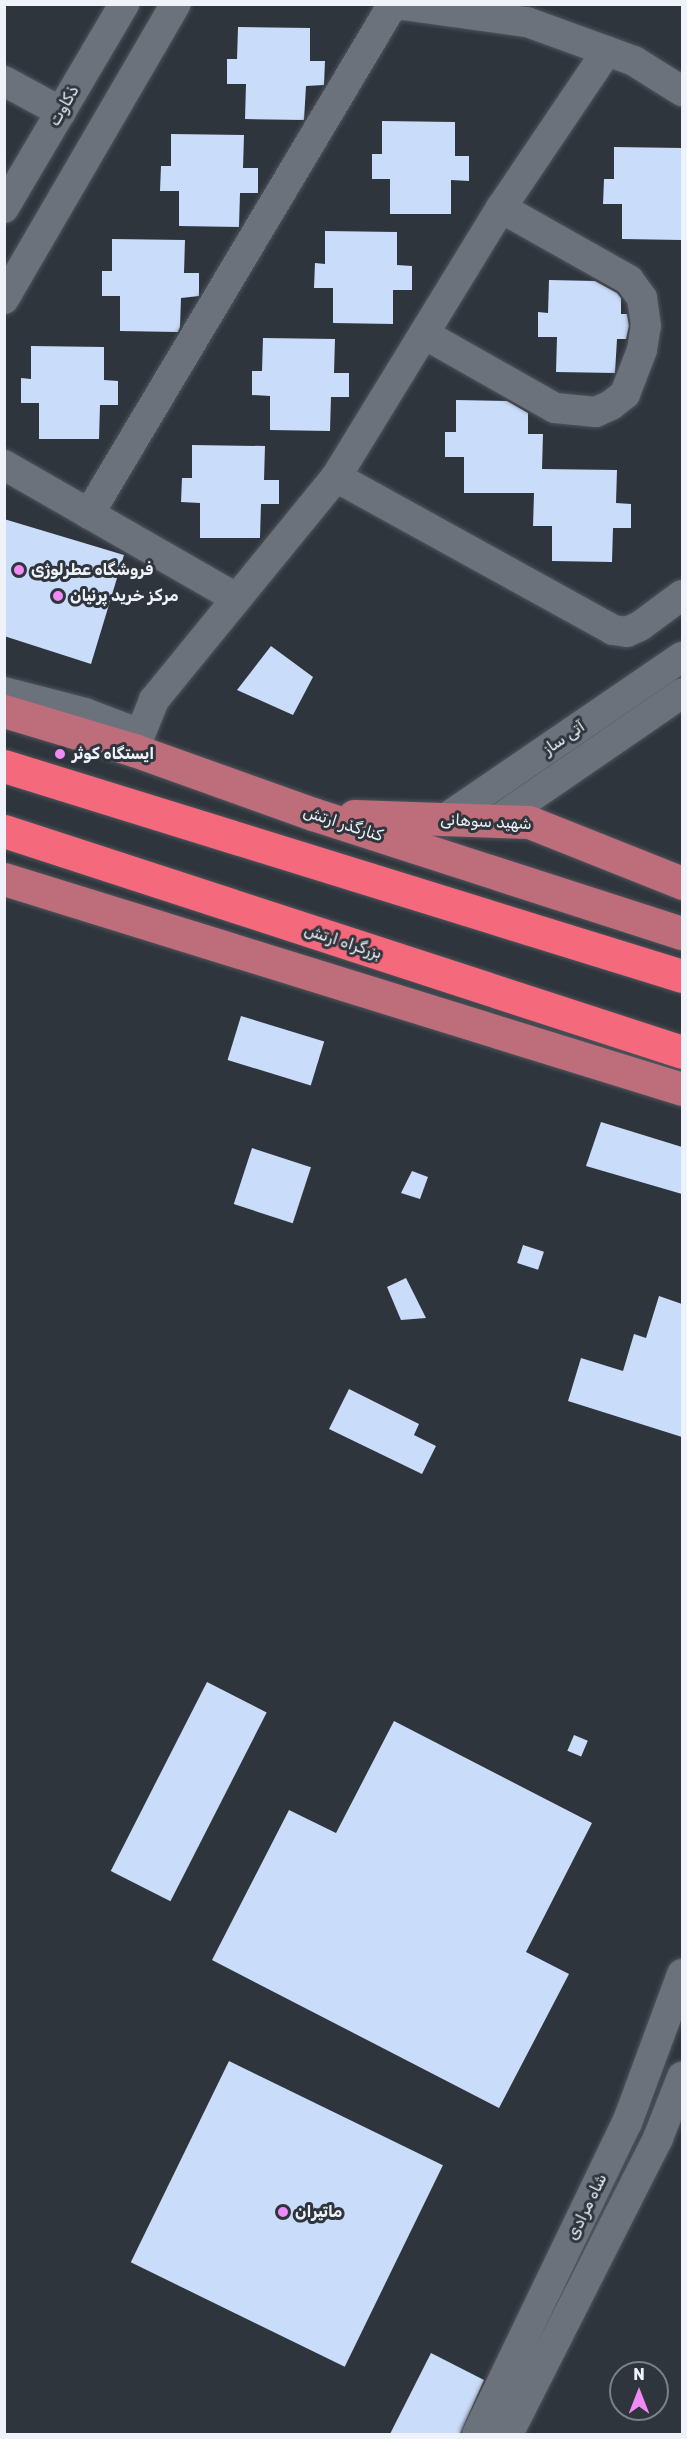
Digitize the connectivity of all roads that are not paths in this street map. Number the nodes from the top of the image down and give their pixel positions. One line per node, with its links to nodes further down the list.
1 (124, 4): 5 (street, ذکاوت)
2 (176, 4): 6 (street)
3 (394, 4): 4 (street); 16 (street)
4 (607, 51): 8 (street); 11 (street)
5 (94, 55): 6 (street); 9 (street, ذکاوت)
6 (132, 79): 12 (street)
7 (4, 81): 9 (street)
8 (682, 91)
9 (61, 112): 10 (street, ذکاوت)
10 (4, 208)
11 (501, 208): 13 (street); 13 (street)
12 (4, 298)
13 (424, 334): 15 (street)
14 (4, 465): 16 (street)
15 (336, 477): 17 (street); 18 (street)
16 (89, 514): 18 (street)
17 (682, 595)
18 (236, 598): 23 (street)
19 (682, 657): 25 (street, آتی ساز)
20 (4, 692): 23 (street)
21 (682, 693): 26 (street, آتی ساز)
22 (4, 711): 23 (main road, کنارگذر ارتش)
23 (137, 742): 27 (main road, کنارگذر ارتش)
24 (4, 766): 34 (highway)
25 (523, 766): 26 (street); 28 (street, آتی ساز)
26 (541, 790): 29 (street, آتی ساز)
27 (313, 814): 28 (main road, شهید سوهانی); 33 (main road, کنارگذر ارتش)
28 (445, 819): 29 (main road, شهید سوهانی)
29 (499, 819): 32 (main road, شهید سوهانی)
30 (4, 831): 35 (highway, بزرگراه ارتش)
31 (4, 879): 36 (main road)
32 (682, 883)
33 (682, 933)
34 (682, 976)
35 (682, 1052)
36 (682, 1089)
37 (682, 1974): 39 (street, شاه مرادی)
38 (682, 2077): 40 (street, شاه مرادی)
39 (627, 2123): 40 (street); 41 (street, شاه مرادی)
40 (670, 2137): 42 (street, شاه مرادی)
41 (561, 2260): 42 (street); 43 (street, شاه مرادی)
42 (590, 2273): 43 (street, شاه مرادی)
43 (525, 2368): 44 (street, شاه مرادی); 45 (street, شاه مرادی)
44 (477, 2434)
45 (508, 2434)

